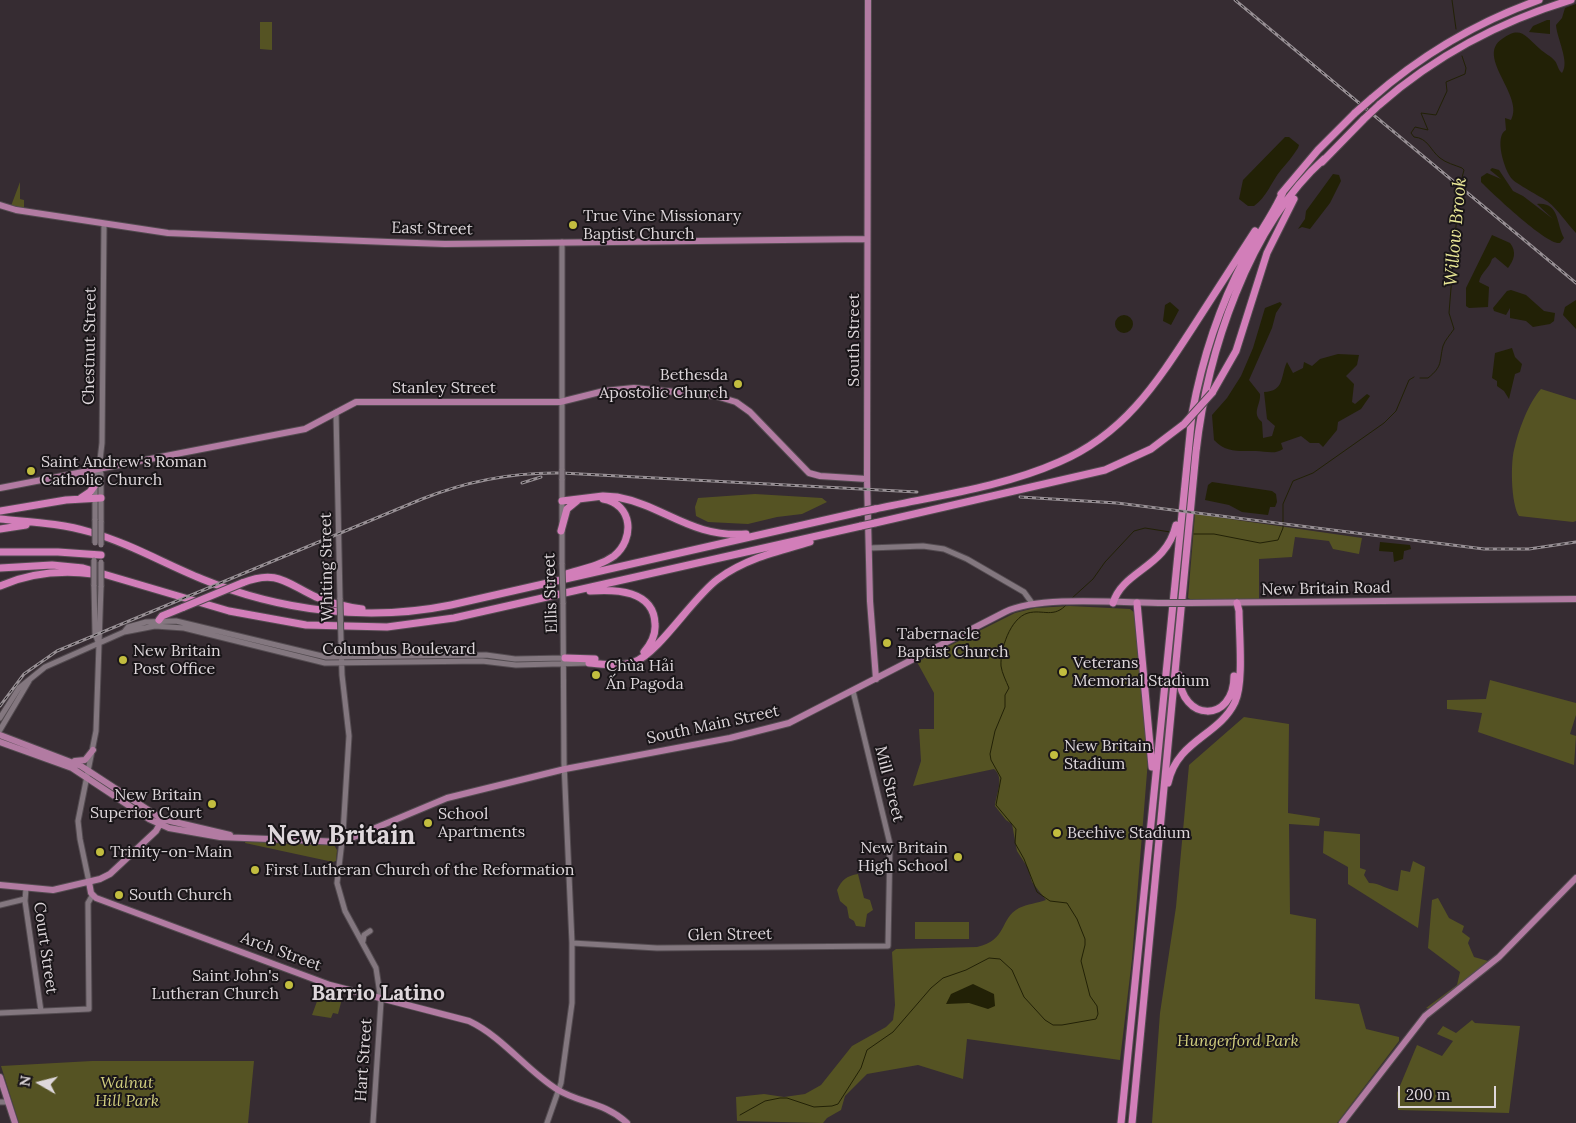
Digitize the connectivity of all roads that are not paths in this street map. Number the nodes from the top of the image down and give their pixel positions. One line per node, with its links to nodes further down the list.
1 (868, 0): 8 (main road, South Street)
2 (1539, 0): 5 (highway, bridge)
3 (1571, 0): 4 (highway, bridge)
4 (1324, 159): 28 (highway, bridge); 47 (highway)
5 (1283, 192): 21 (highway); 29 (highway, bridge)
6 (0, 205): 7 (main road, East Street)
7 (104, 224): 9 (main road, East Street); 12 (street, Chestnut Street)
8 (867, 239): 9 (main road, East Street); 13 (main road, South Street)
9 (562, 242): 10 (street, Ellis Street)
10 (564, 401): 11 (main road, Stanley Street); 13 (main road, Stanley Street); 20 (street, Ellis Street, bridge)
11 (336, 412): 12 (main road, Stanley Street); 48 (street, Whiting Street, bridge)
12 (99, 469): 14 (street, Chestnut Street); 15 (main road, Stanley Street); 16 (street, Chestnut Street)
13 (867, 479): 30 (main road, South Street)
14 (95, 485): 16 (street, Chestnut Street); 18 (highway)
15 (0, 488)
16 (98, 498): 18 (highway); 24 (street, Chestnut Street)
17 (598, 498): 19 (highway); 29 (highway); 35 (highway)
18 (76, 499): 22 (highway)
19 (581, 499): 20 (highway); 27 (highway)
20 (562, 500): 27 (street, Ellis Street)
21 (1182, 503): 40 (highway); 64 (highway)
22 (0, 511)
23 (0, 519): 25 (highway)
24 (98, 521): 32 (street, Chestnut Street, bridge); 32 (street, Chestnut Street, bridge)
25 (47, 524): 26 (highway); 44 (highway)
26 (0, 530)
27 (561, 531): 49 (street, Ellis Street, bridge)
28 (838, 531): 37 (highway); 50 (highway)
29 (769, 533): 35 (highway)
30 (869, 548): 41 (street); 51 (main road, South Street)
31 (0, 552): 32 (highway)
32 (98, 558): 46 (street, Chestnut Street, bridge); 46 (street, Chestnut Street, bridge)
33 (0, 568): 34 (highway)
34 (116, 578): 36 (highway); 37 (highway)
35 (533, 586): 44 (highway)
36 (0, 588)
37 (572, 592): 49 (highway)
38 (1576, 599): 43 (main road, New Britain Road)
39 (1071, 602): 40 (main road, New Britain Road); 41 (main road, South Main Street)
40 (1113, 602): 42 (main road, New Britain Road)
41 (1032, 603): 51 (main road, South Main Street)
42 (1137, 603): 43 (main road, New Britain Road, bridge); 64 (highway)
43 (1237, 603): 47 (highway); 63 (highway)
44 (384, 613): 45 (highway, bridge)
45 (158, 623): 46 (street, Columbus Boulevard); 48 (street, Columbus Boulevard)
46 (98, 642): 52 (street, Columbus Boulevard); 58 (street, Chestnut Street)
47 (1177, 654): 63 (highway)
48 (341, 660): 49 (street, Columbus Boulevard); 68 (street, Whiting Street)
49 (565, 661): 50 (street, Columbus Boulevard); 61 (street, Ellis Street)
50 (588, 663)
51 (876, 679): 53 (main road, South Main Street)
52 (29, 680): 54 (street, Columbus Boulevard); 55 (street, Columbus Boulevard)
53 (853, 691): 61 (main road, South Main Street); 79 (street, Mill Street)
54 (0, 718)
55 (0, 730)
56 (0, 735): 59 (main road)
57 (0, 742): 59 (main road)
58 (93, 750): 60 (main road); 62 (street, Chestnut Street)
59 (54, 757): 60 (main road); 62 (main road)
60 (71, 761): 62 (main road)
61 (565, 769): 68 (main road, South Main Street); 78 (street, Ellis Street)
62 (88, 773): 65 (main road); 66 (main road); 70 (street, Chestnut Street)
63 (1164, 795): 92 (highway)
64 (1153, 797): 91 (highway)
65 (131, 807): 66 (main road); 67 (main road)
66 (142, 807): 67 (main road)
67 (161, 822): 68 (main road); 70 (main road)
68 (341, 842): 77 (street, Whiting Street)
69 (1576, 878): 93 (main road)
70 (89, 882): 72 (main road); 73 (main road)
71 (0, 885): 72 (main road)
72 (26, 888): 74 (street, Court Street)
73 (92, 896): 80 (main road, Arch Street); 81 (street)
74 (25, 899): 75 (street); 81 (street, Court Street)
75 (0, 905)
76 (370, 930): 77 (street)
77 (363, 942): 80 (street, Hart Street)
78 (572, 943): 79 (street, Glen Street); 84 (street, Ellis Street)
79 (888, 946)
80 (381, 998): 84 (main road, Arch Street); 88 (street, Hart Street)
81 (41, 1011): 82 (street)
82 (0, 1013)
83 (0, 1077): 86 (main road)
84 (559, 1090): 89 (street, Ellis Street); 90 (main road, Arch Street)
85 (0, 1102): 86 (street)
86 (8, 1102): 87 (main road)
87 (15, 1123)
88 (373, 1123)
89 (547, 1123)
90 (627, 1123)
91 (1121, 1123)
92 (1132, 1123)
93 (1342, 1123)

